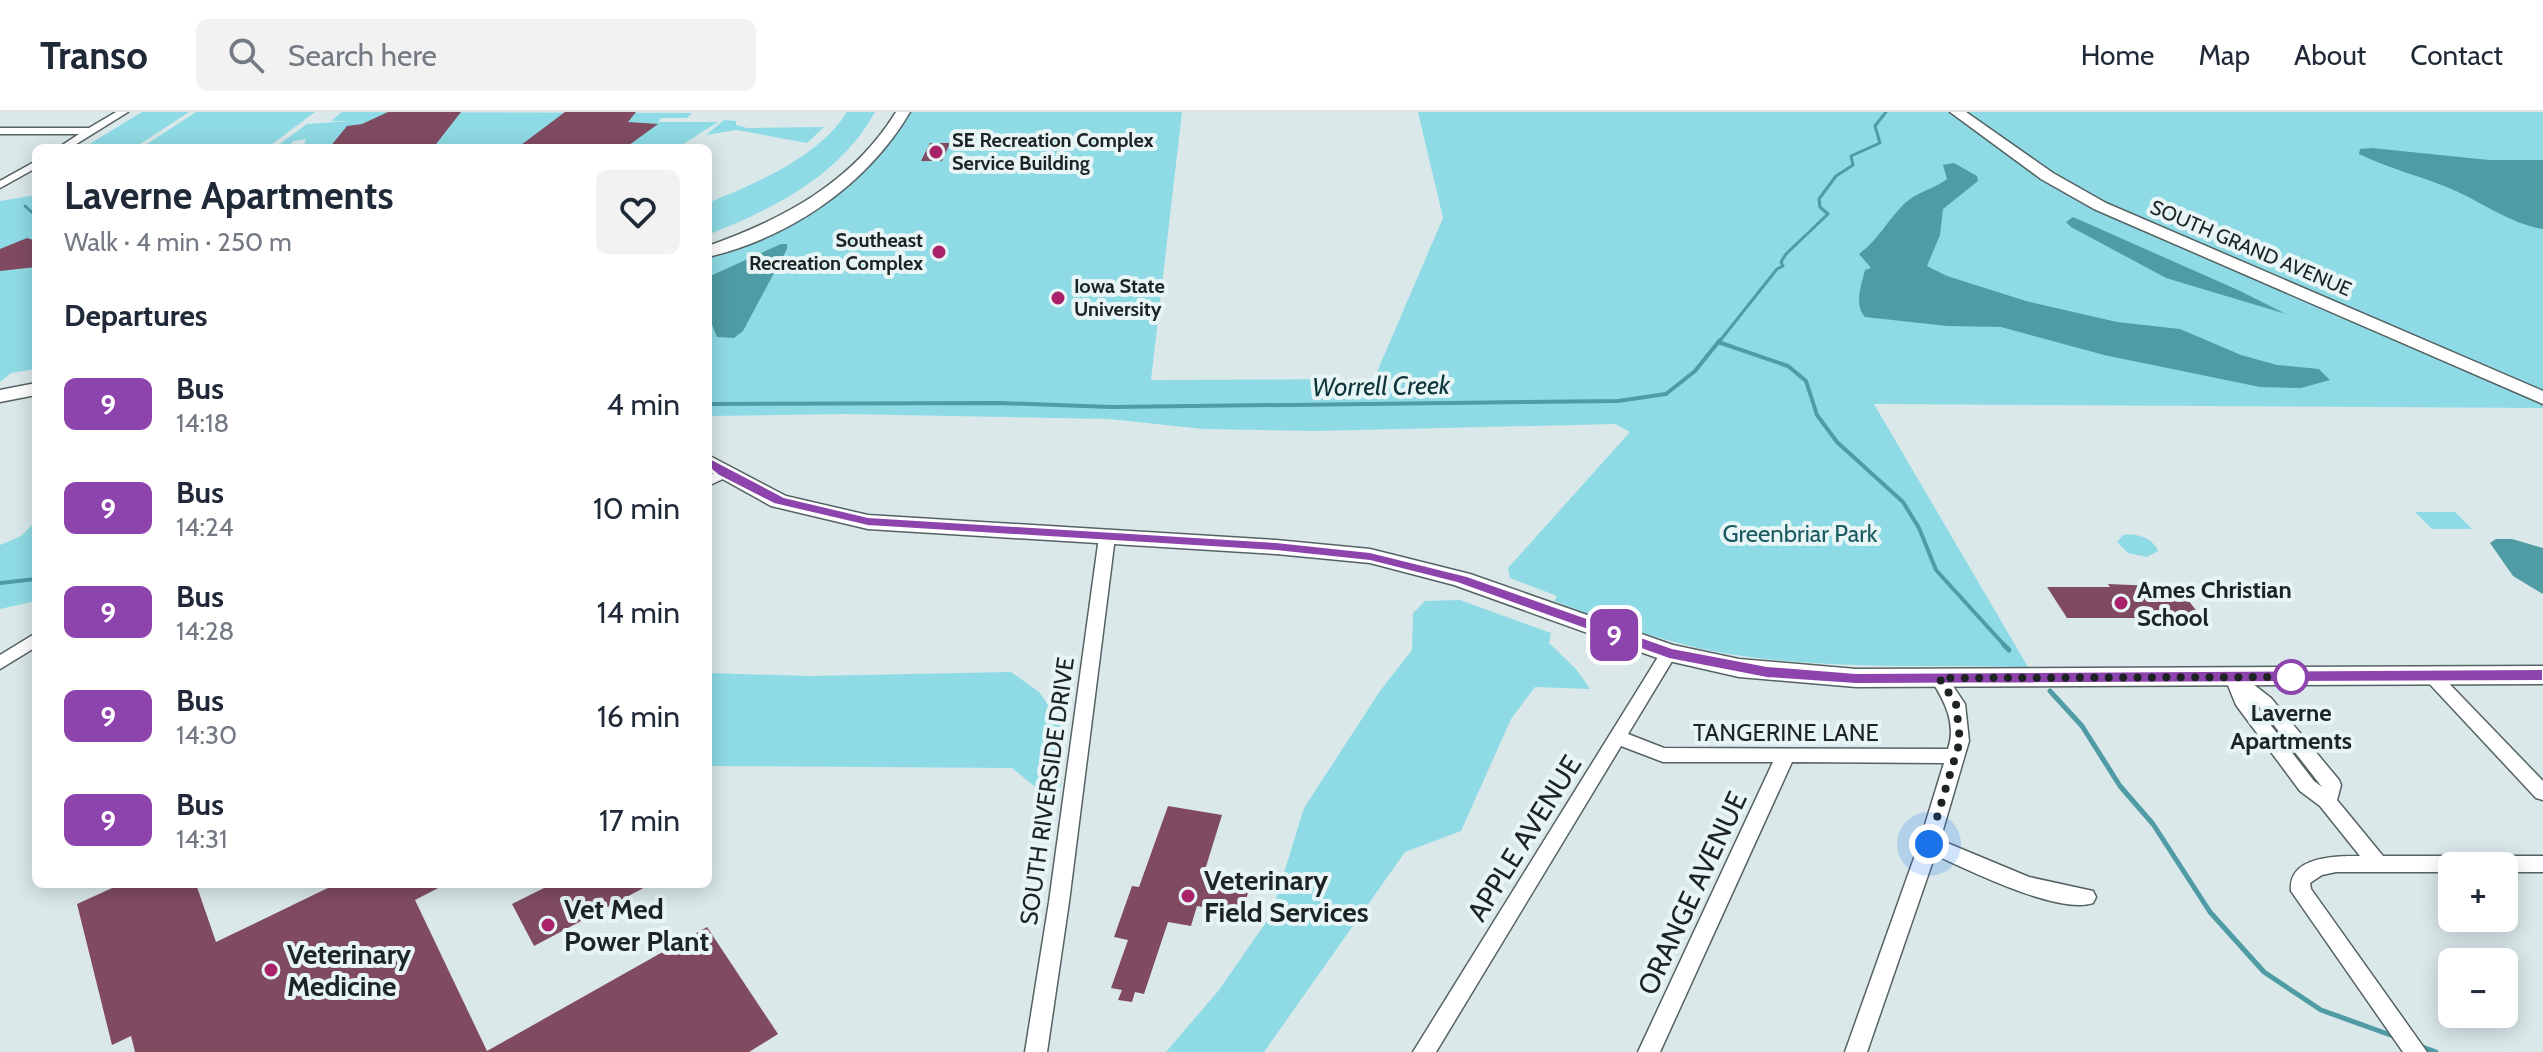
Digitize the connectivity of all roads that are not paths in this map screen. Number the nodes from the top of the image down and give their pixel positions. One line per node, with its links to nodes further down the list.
1 (123, 112): 6 (street)
2 (885, 112): 10 (main road)
3 (903, 112): 11 (main road)
4 (1957, 112): 16 (main road, SOUTH GRAND AVENUE)
5 (0, 131): 6 (street)
6 (91, 131): 7 (street)
7 (70, 144)
8 (32, 166): 9 (street)
9 (0, 185)
10 (712, 239)
11 (712, 250)
12 (32, 379): 13 (main road)
13 (0, 385)
14 (32, 390): 15 (main road)
15 (0, 396)
16 (2543, 398)
17 (713, 472): 18 (main road)
18 (1107, 537): 20 (main road); 34 (street, SOUTH RIVERSIDE DRIVE)
19 (32, 642): 21 (street)
20 (1669, 653): 24 (main road); 26 (street, APPLE AVENUE)
21 (0, 663)
22 (2431, 675): 23 (main road); 25 (main road); 29 (street)
23 (2543, 675)
24 (1939, 678): 25 (main road); 27 (street)
25 (2234, 678): 31 (street)
26 (1619, 738): 28 (street, TANGERINE LANE); 35 (street, APPLE AVENUE)
27 (1956, 756): 28 (street, TANGERINE LANE); 30 (street)
28 (1785, 757): 36 (street, ORANGE AVENUE)
29 (2543, 793)
30 (1929, 844): 33 (street); 37 (street)
31 (2378, 864): 32 (street); 38 (street)
32 (2543, 864)
33 (2086, 897)
34 (1036, 1052)
35 (1424, 1052)
36 (1649, 1052)
37 (1856, 1052)
38 (2416, 1052)

